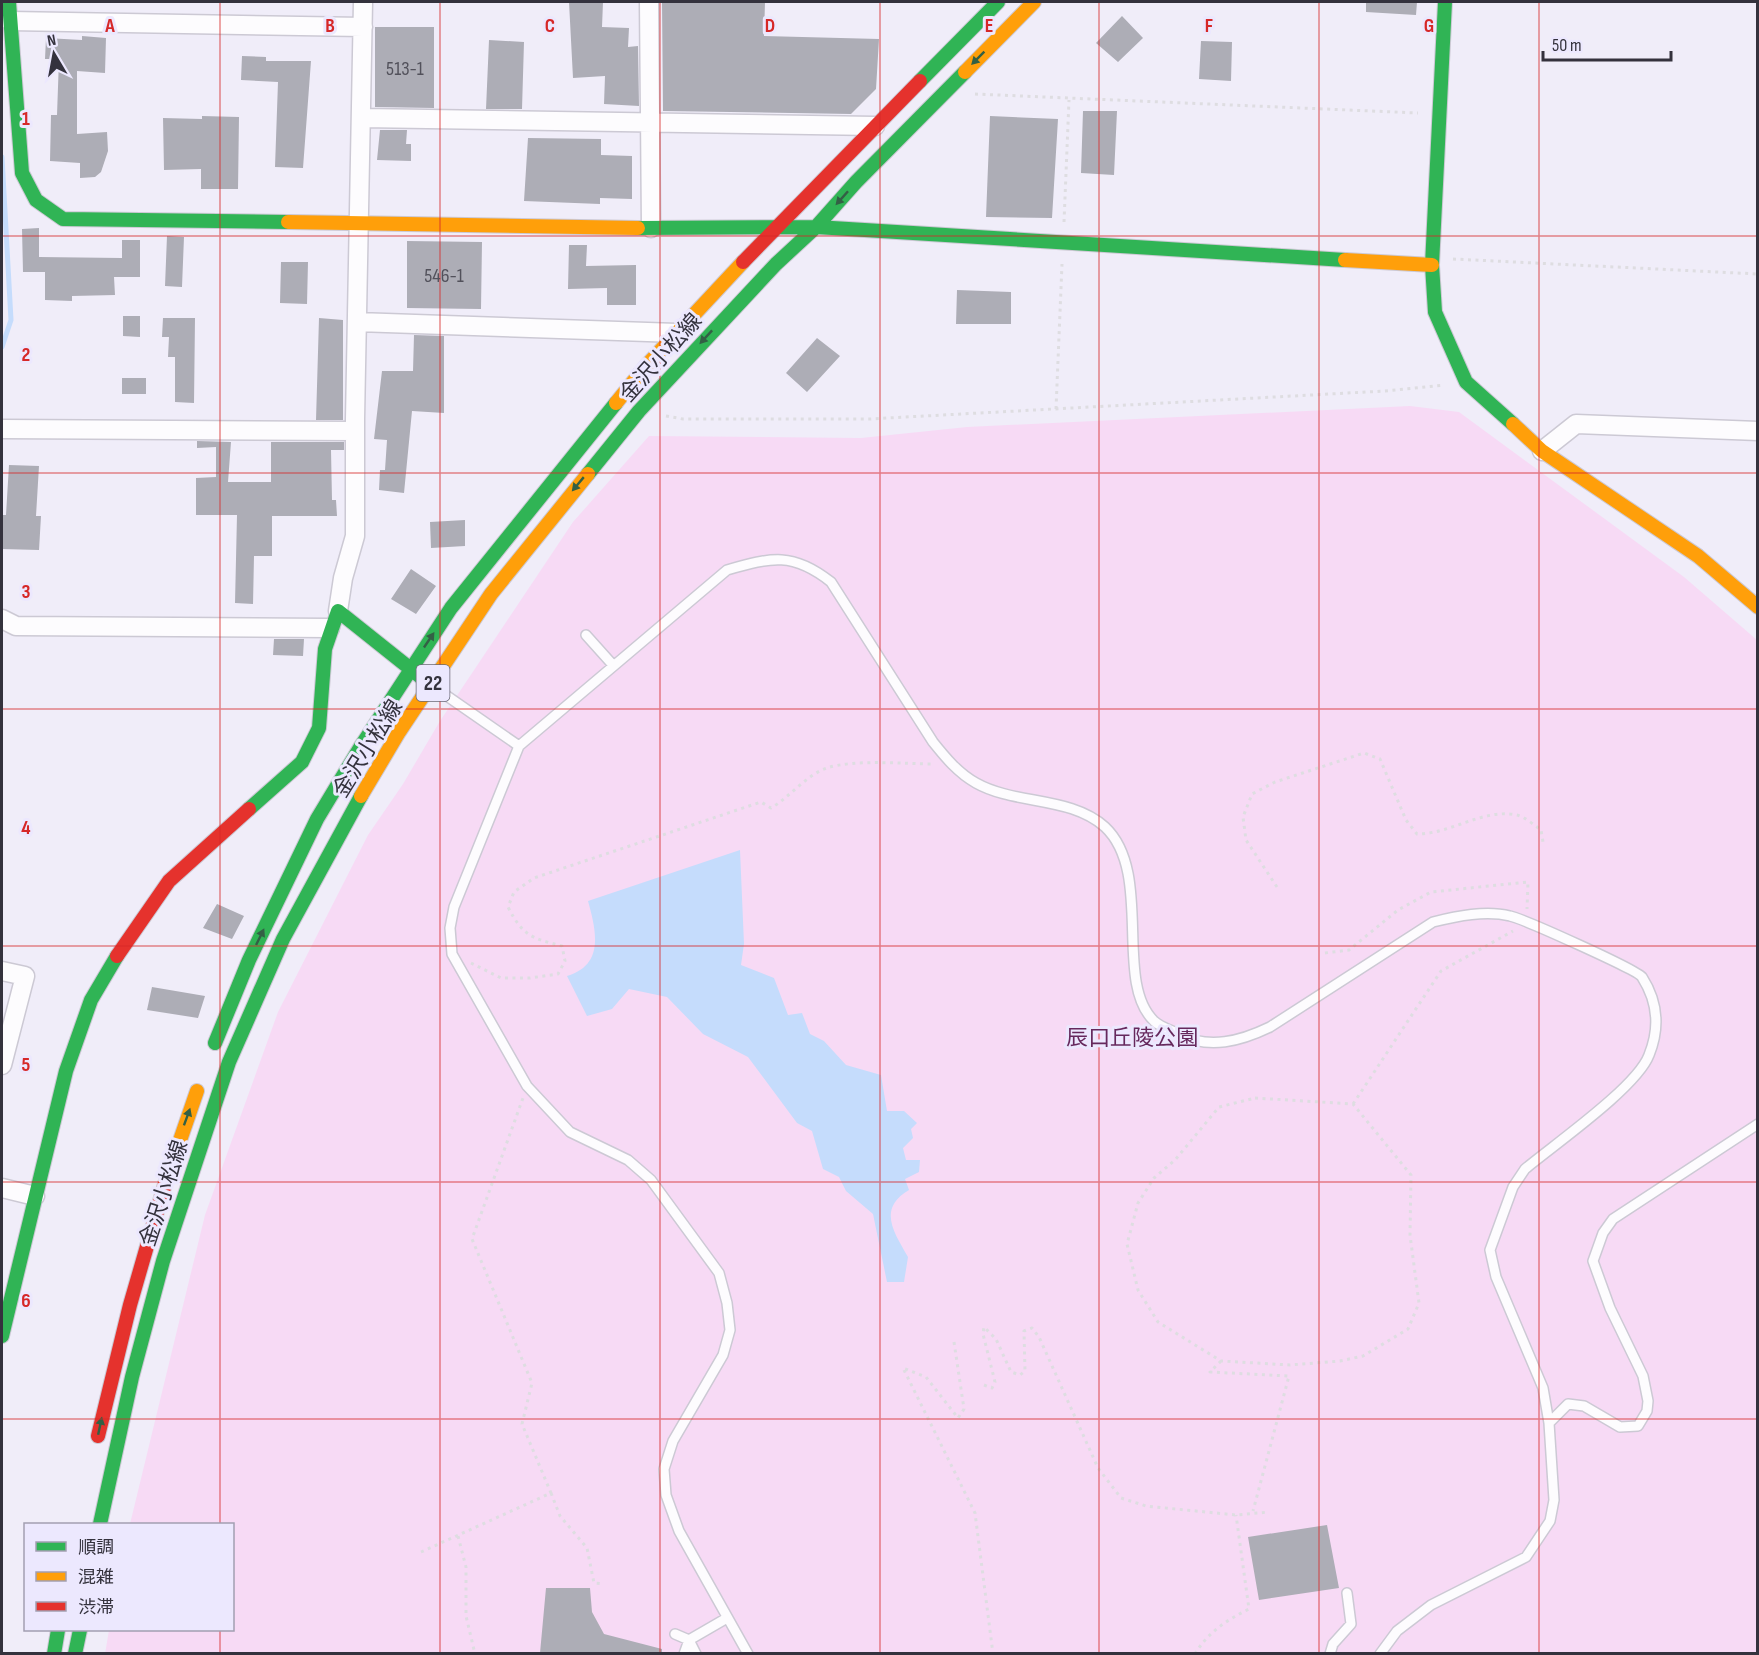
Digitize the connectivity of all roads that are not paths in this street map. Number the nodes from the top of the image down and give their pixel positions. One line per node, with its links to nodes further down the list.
1 (9, 2): 7 (main road)
2 (363, 2): 8 (street)
3 (649, 2): 10 (street)
4 (998, 2): 11 (main road, 金沢小松線 / 22)
5 (1034, 2): 13 (main road, 金沢小松線 / 22, one-way to 13)
6 (1445, 2): 16 (main road)
7 (10, 21): 8 (street); 12 (main road)
8 (363, 27): 9 (street)
9 (362, 118): 10 (street); 12 (street)
10 (649, 122): 11 (street); 14 (street)
11 (875, 126): 15 (main road, 金沢小松線 / 22)
12 (358, 223): 14 (main road); 17 (street)
13 (816, 227): 15 (main road); 16 (main road); 30 (main road, 金沢小松線 / 22, one-way to 30)
14 (651, 228): 15 (main road)
15 (775, 228): 18 (main road, 金沢小松線 / 22)
16 (1432, 265): 22 (main road)
17 (357, 322): 18 (street); 21 (street)
18 (677, 333): 29 (main road, 金沢小松線 / 22, one-way to 18)
19 (2, 429): 21 (street)
20 (1758, 430): 22 (street)
21 (355, 431): 24 (street)
22 (1542, 451): 23 (main road)
23 (1758, 606)
24 (338, 611): 26 (main road); 29 (main road)
25 (2, 619): 26 (street)
26 (330, 628): 38 (main road)
27 (586, 635): 28 (lane)
28 (612, 664): 31 (lane); 40 (lane)
29 (410, 669): 30 (main road); 33 (main road, 金沢小松線 / 22, one-way to 29)
30 (431, 685): 31 (lane); 42 (main road, 金沢小松線 / 22)
31 (519, 746): 44 (lane)
32 (2, 971): 34 (street)
33 (209, 1058)
34 (2, 1065)
35 (201, 1080): 41 (main road, 金沢小松線, one-way to 35)
36 (1758, 1124): 40 (lane)
37 (2, 1188): 38 (street)
38 (35, 1196): 39 (main road)
39 (2, 1328)
40 (1549, 1423): 55 (lane)
41 (94, 1455)
42 (100, 1523)
43 (1347, 1593): 54 (lane)
44 (727, 1618): 48 (lane); 53 (lane)
45 (58, 1631): 49 (main road)
46 (80, 1631): 50 (main road)
47 (675, 1634): 48 (lane)
48 (690, 1640): 51 (lane); 52 (lane)
49 (54, 1653)
50 (75, 1653)
51 (684, 1653)
52 (696, 1653)
53 (748, 1653)
54 (1330, 1653)
55 (1380, 1653)

